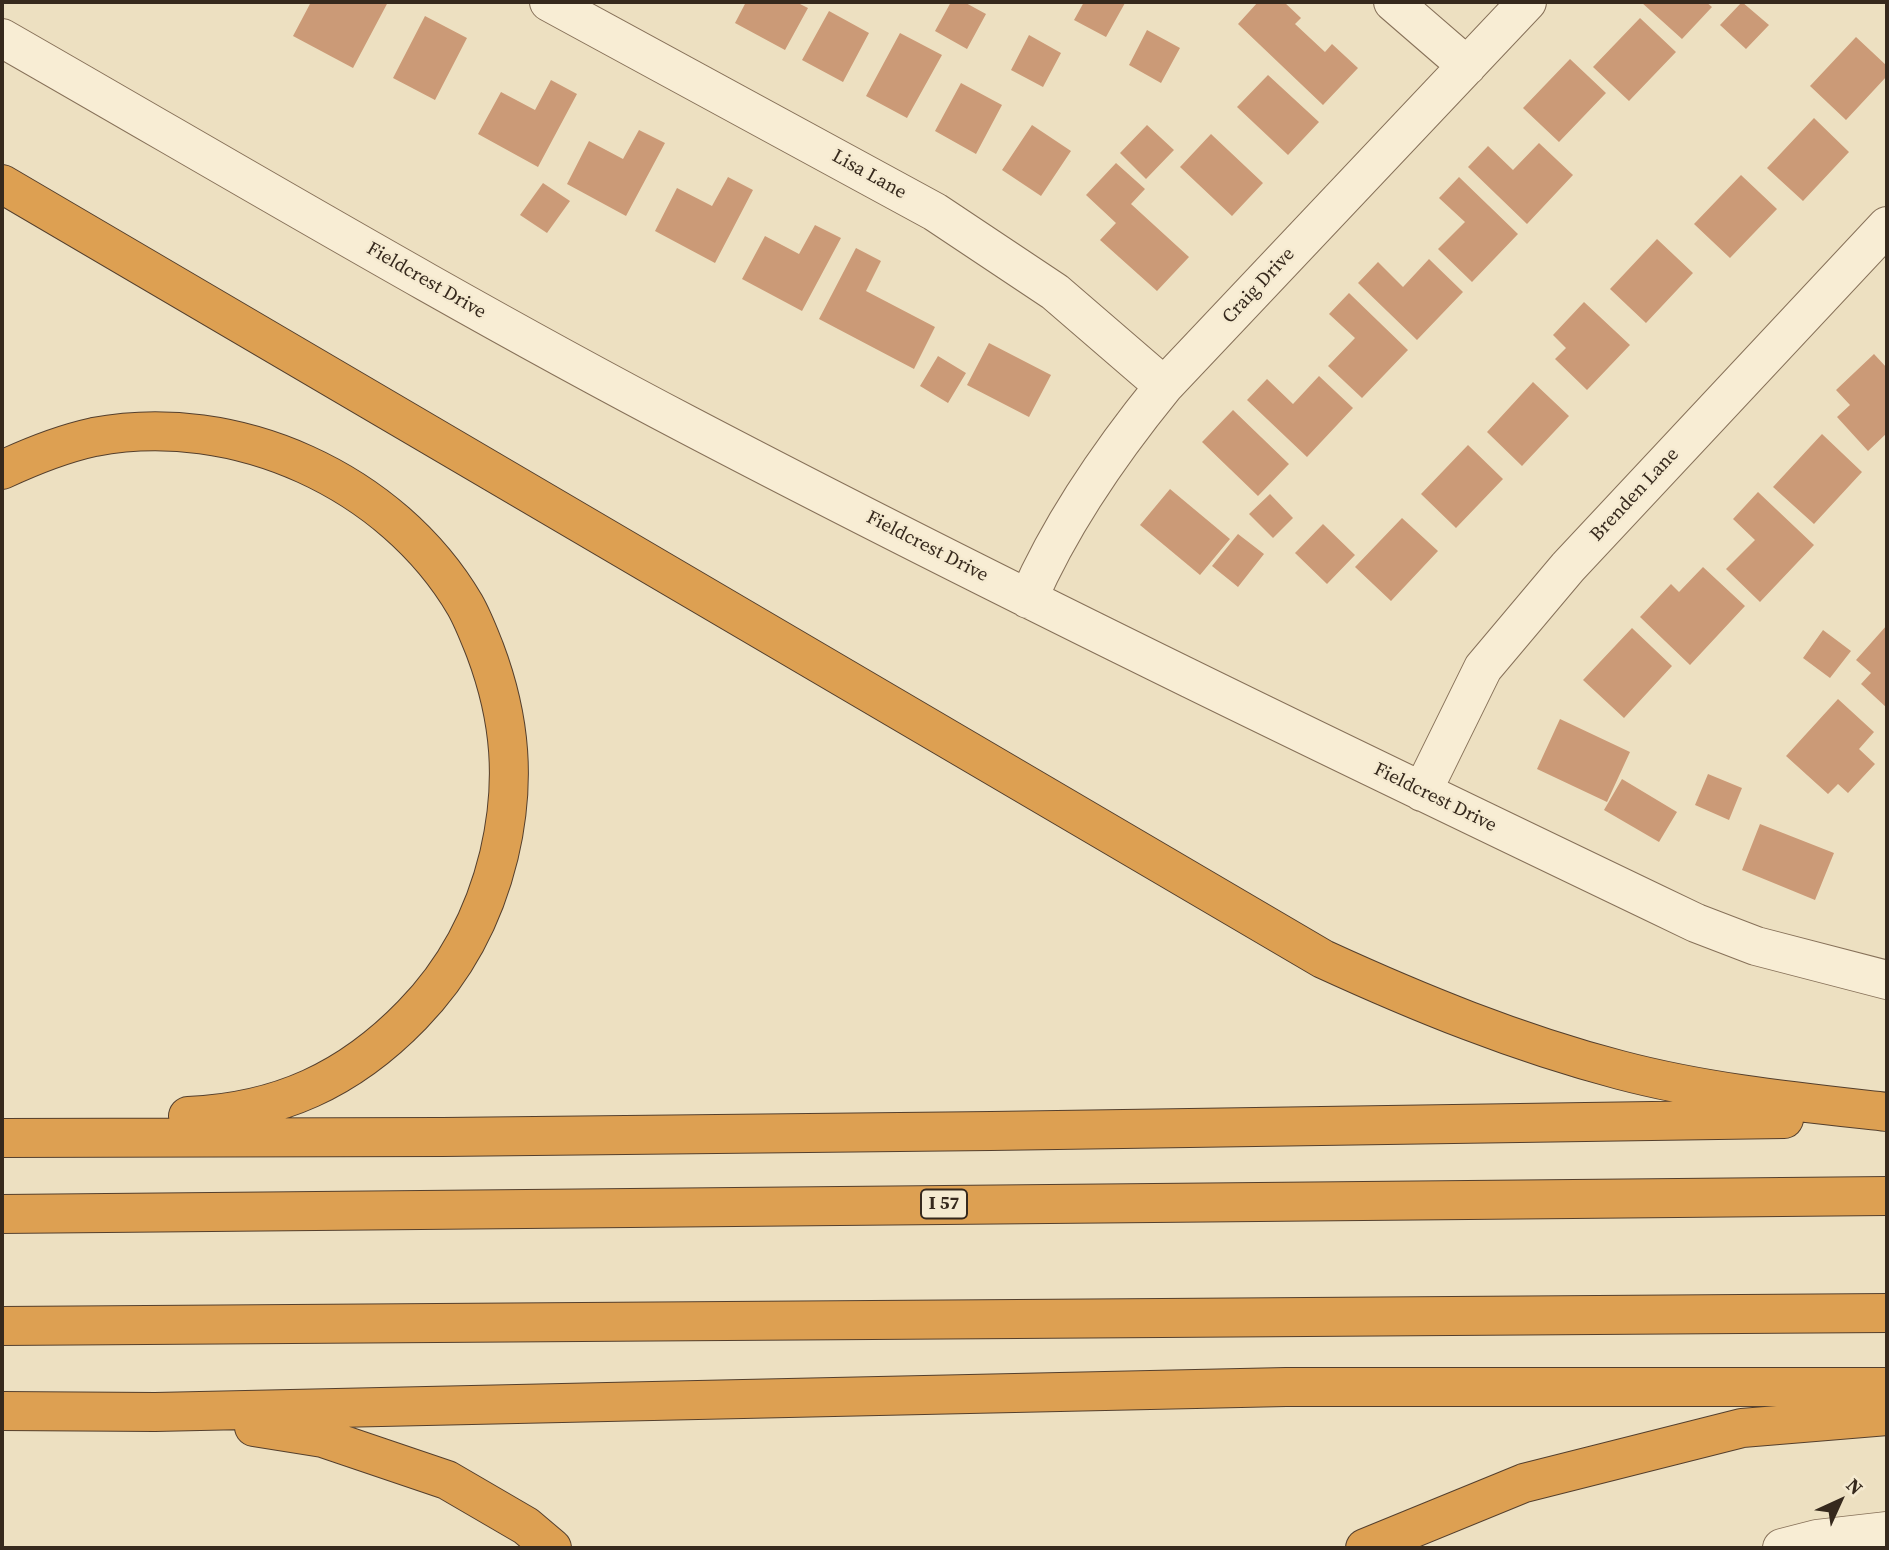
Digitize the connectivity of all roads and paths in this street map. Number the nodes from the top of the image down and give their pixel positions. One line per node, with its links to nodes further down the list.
1 (549, 2): 8 (street, Lisa Lane)
2 (1393, 2): 5 (street)
3 (1527, 2): 5 (street, Craig Drive)
4 (2, 38): 10 (street, Fieldcrest Drive)
5 (1467, 65): 8 (street, Craig Drive)
6 (2, 184): 13 (highway)
7 (1887, 226): 11 (street, Brenden Lane)
8 (1164, 386): 10 (street, Craig Drive)
9 (2, 470): 16 (highway)
10 (1028, 599): 11 (street, Fieldcrest Drive)
11 (1422, 792): 12 (street, Fieldcrest Drive)
12 (1884, 969)
13 (1887, 1112)
14 (1887, 1118): 16 (highway)
15 (2, 1138): 16 (highway)
16 (42, 1138)
17 (1887, 1196): 18 (highway, I 57)
18 (2, 1214)
19 (1887, 1313): 20 (highway)
20 (2, 1326)
21 (1887, 1387): 23 (highway)
22 (2, 1411): 23 (highway)
23 (155, 1412): 26 (highway)
24 (1887, 1416): 27 (highway)
25 (1887, 1531): 28 (street)
26 (552, 1548)
27 (1365, 1548)
28 (1782, 1548)

